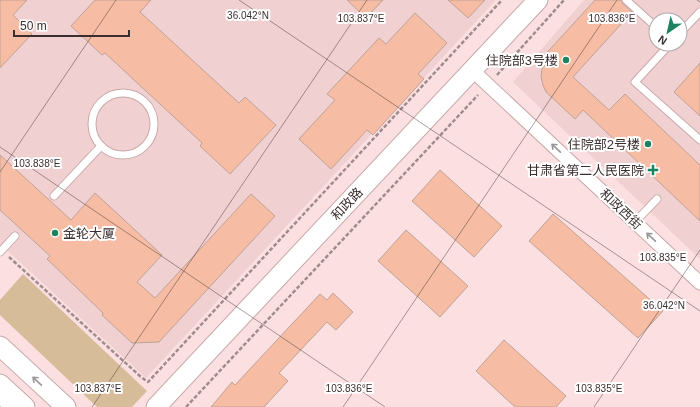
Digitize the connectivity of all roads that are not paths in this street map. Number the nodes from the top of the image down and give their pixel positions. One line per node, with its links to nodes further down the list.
1 (538, 0): 7 (main road, 和政路)
2 (626, 0): 4 (lane)
3 (700, 12): 5 (lane)
4 (648, 20)
5 (688, 25)
6 (663, 52): 8 (lane)
7 (472, 70): 12 (street, 和政西街, one-way to 7); 22 (main road, 和政路)
8 (700, 140)
9 (101, 146): 9 (lane); 10 (lane)
10 (54, 196)
11 (656, 199): 12 (lane)
12 (635, 222): 15 (street, 和政西街, one-way to 12)
13 (15, 236): 14 (lane)
14 (1, 251)
15 (700, 282)
16 (0, 346): 21 (main road, one-way to 16)
17 (0, 384): 20 (main road)
18 (0, 396): 19 (street)
19 (10, 407)
20 (25, 407)
21 (66, 407)
22 (156, 407)

